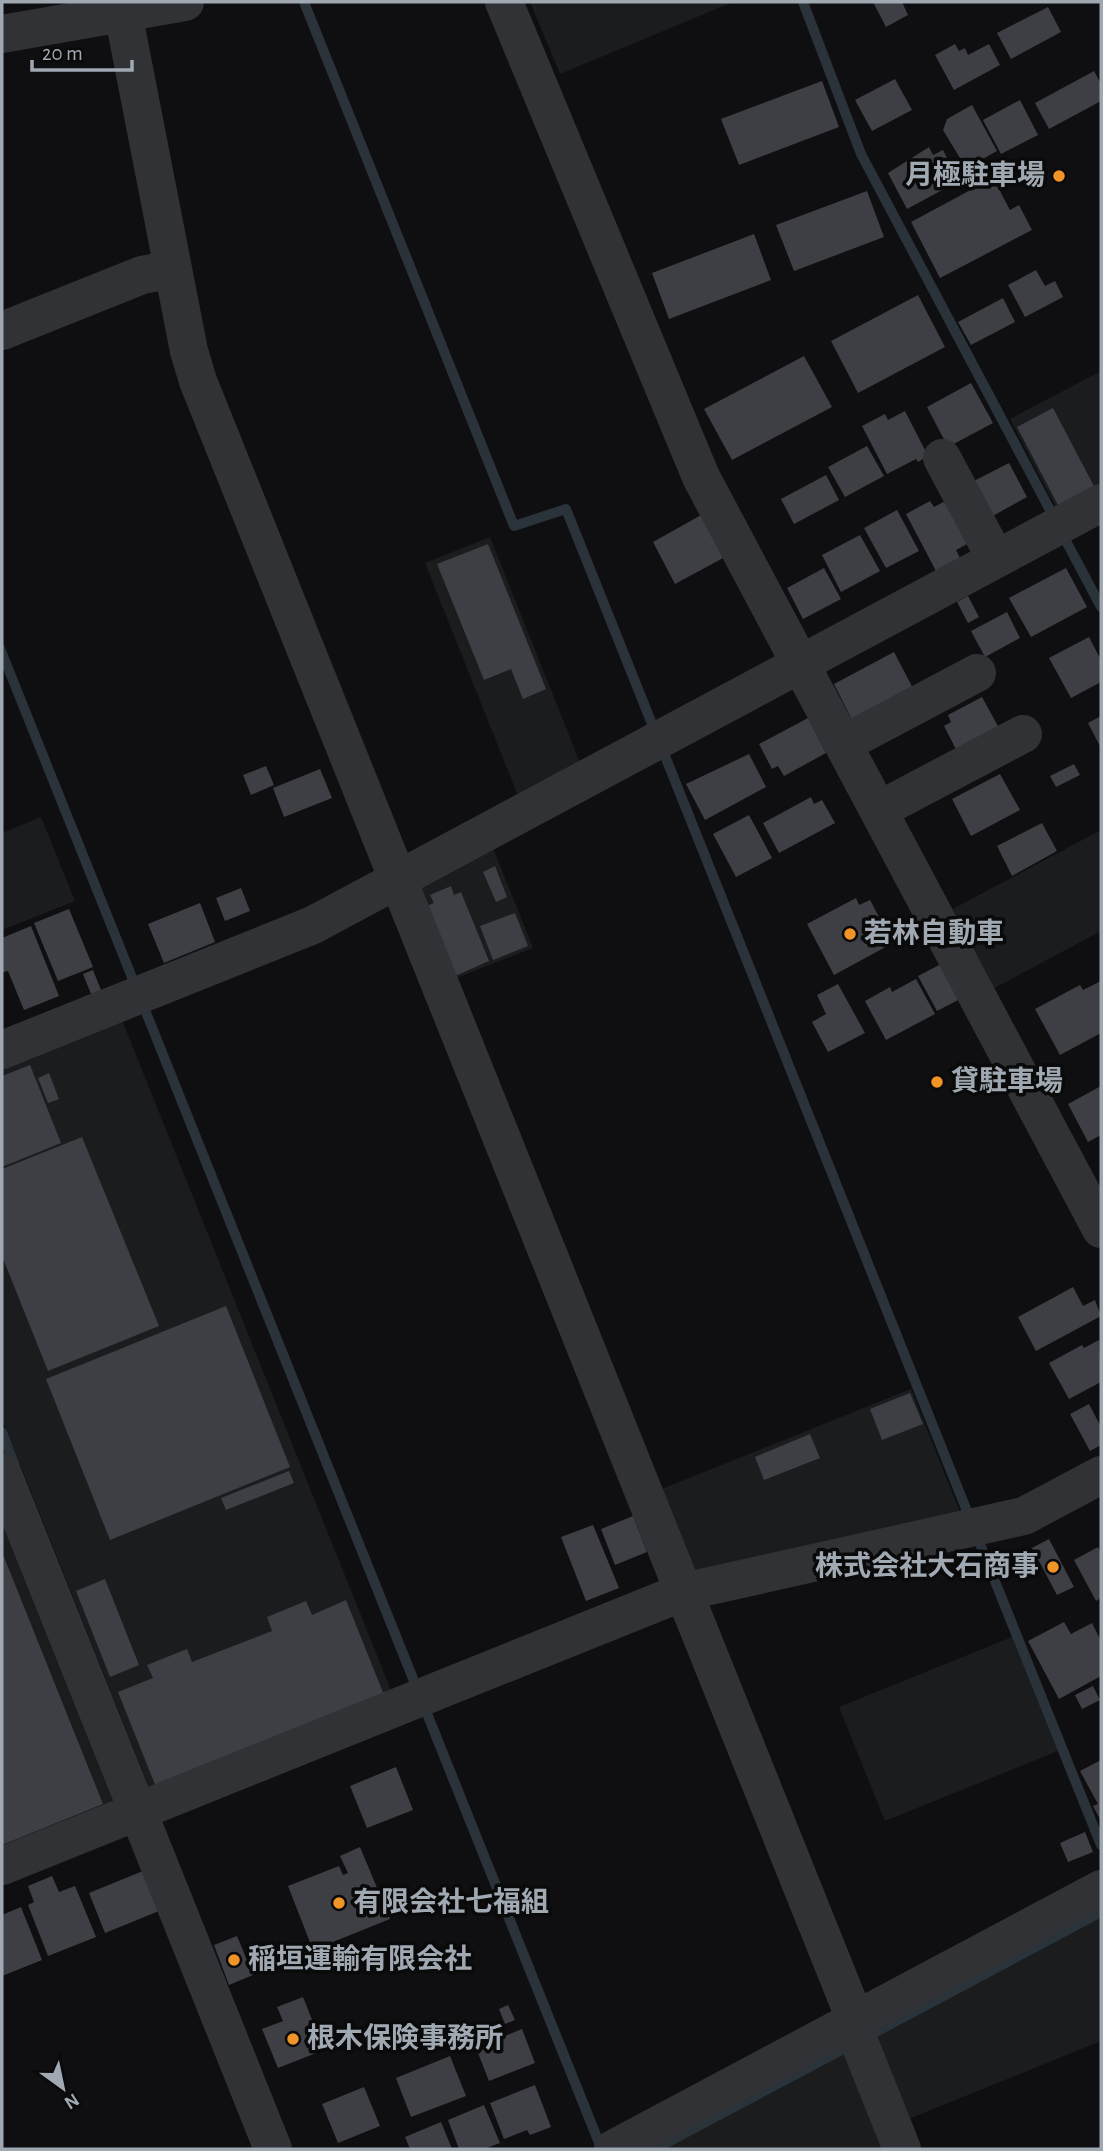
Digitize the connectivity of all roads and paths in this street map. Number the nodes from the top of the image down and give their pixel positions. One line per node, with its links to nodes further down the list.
1 (185, 2): 3 (street)
2 (504, 2): 10 (street)
3 (122, 7): 4 (street); 5 (street)
4 (2, 34)
5 (173, 269): 6 (street); 15 (street)
6 (2, 331)
7 (942, 458): 9 (street)
8 (1101, 503): 9 (street)
9 (996, 559): 10 (street)
10 (801, 663): 13 (street); 15 (street)
11 (977, 673): 13 (street)
12 (1023, 734): 14 (street)
13 (843, 744): 14 (street)
14 (879, 810): 17 (street)
15 (398, 879): 16 (street); 21 (street)
16 (2, 1050)
17 (1088, 1170): 18 (street)
18 (1101, 1229)
19 (2, 1472): 22 (street)
20 (1101, 1475): 21 (street)
21 (683, 1592): 22 (street); 25 (street)
22 (138, 1811): 23 (street); 26 (street)
23 (2, 1866)
24 (1101, 1889): 25 (street)
25 (853, 2021): 27 (street); 28 (street)
26 (273, 2149)
27 (614, 2149)
28 (902, 2149)

